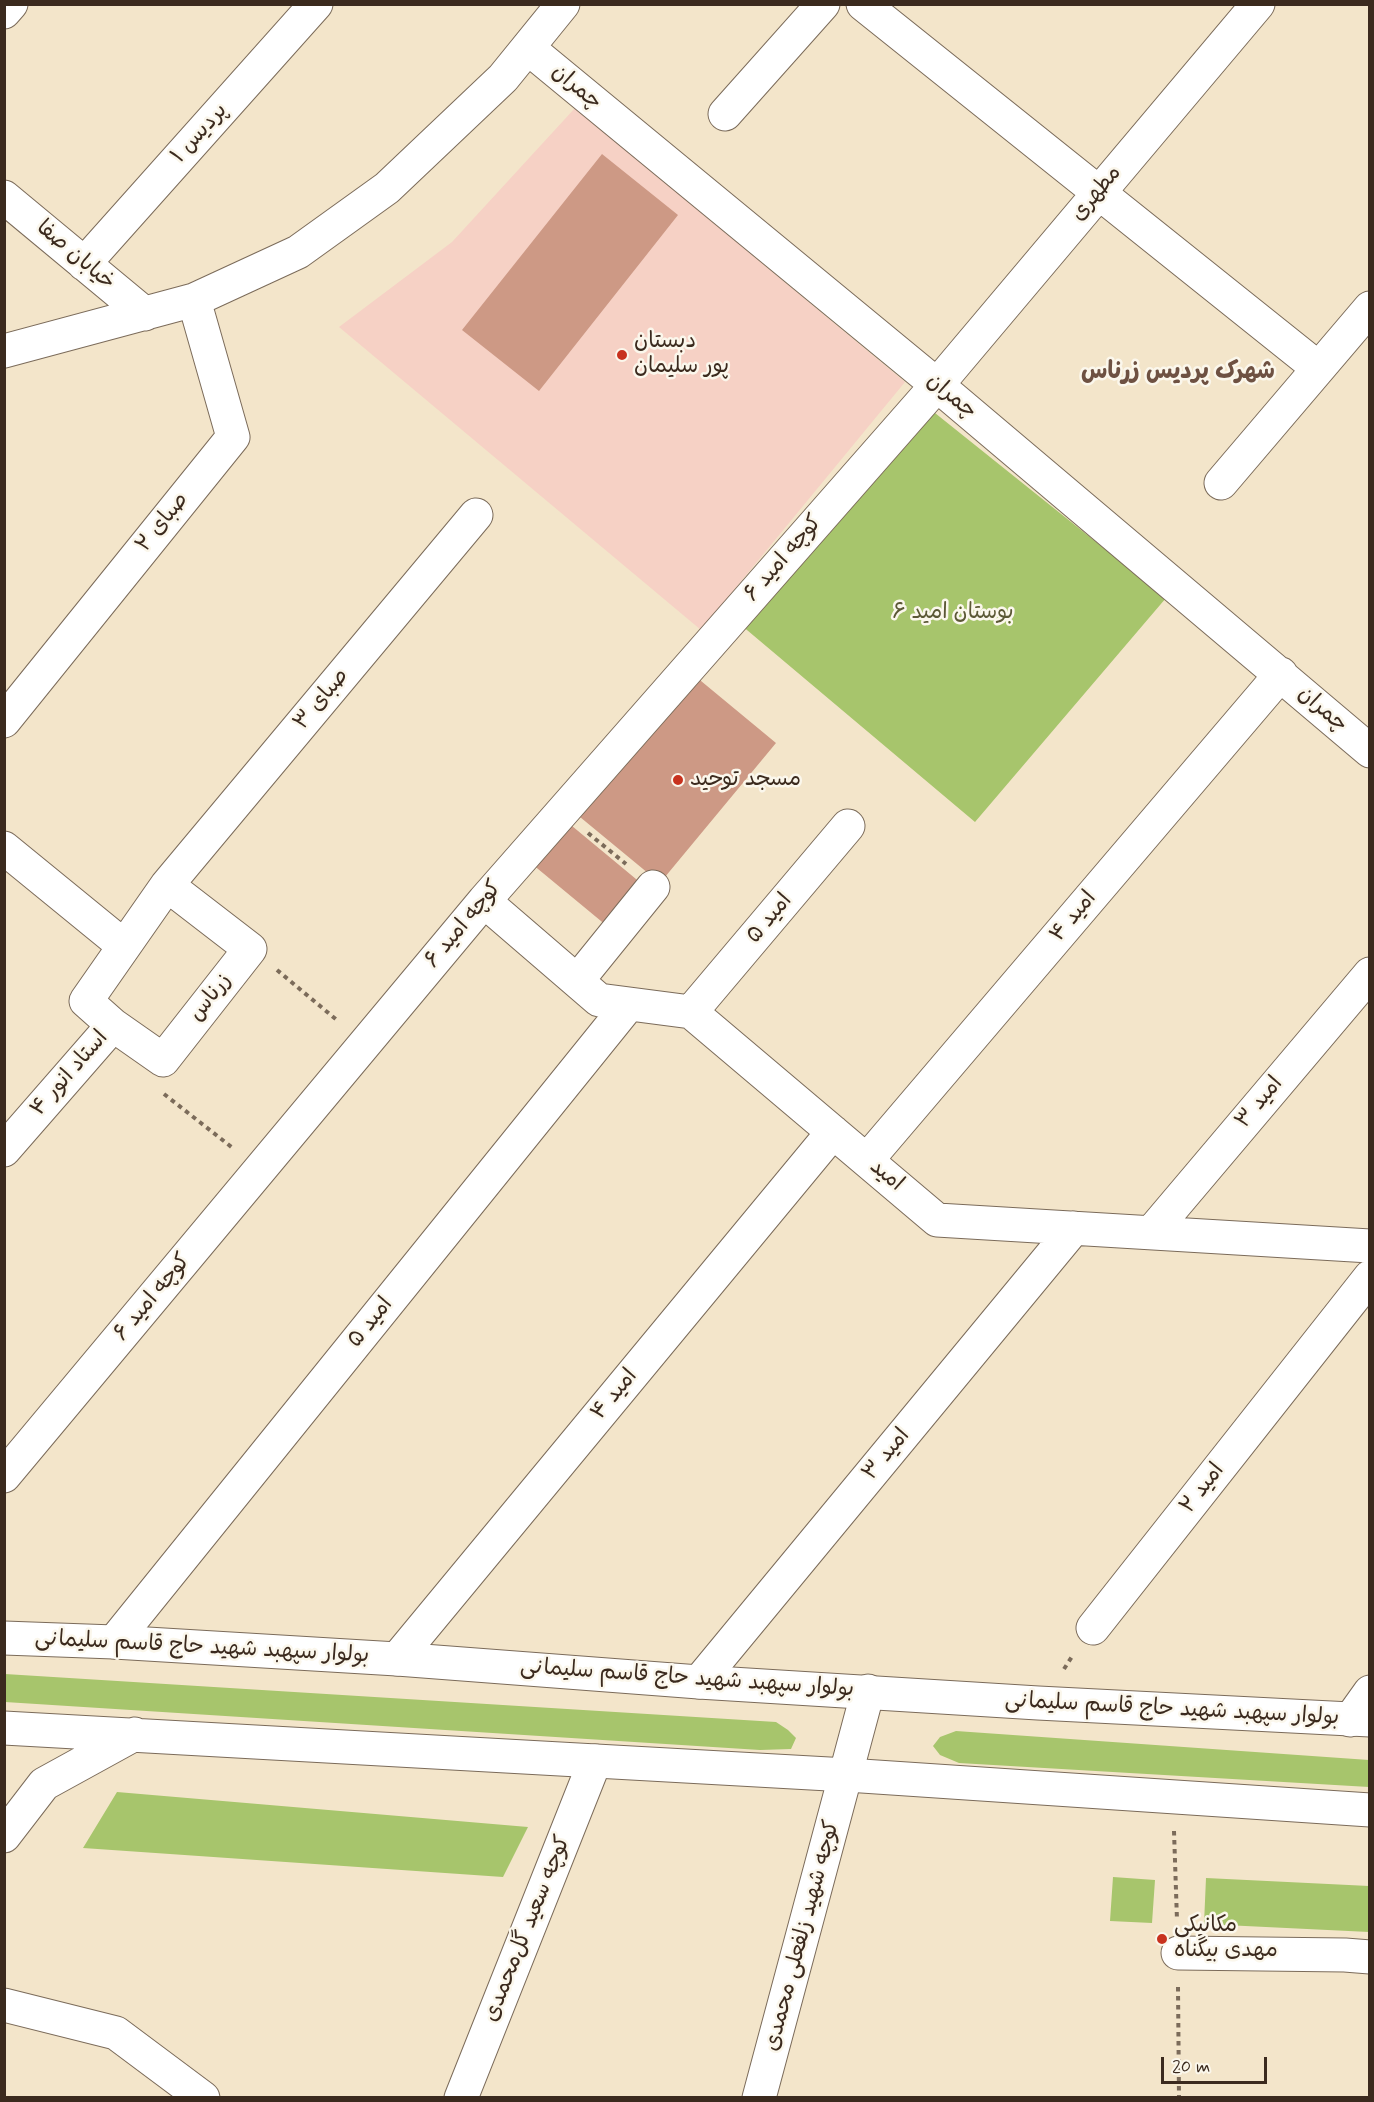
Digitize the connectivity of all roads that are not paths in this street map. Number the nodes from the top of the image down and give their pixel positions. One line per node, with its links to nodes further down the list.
1 (11, 4): 7 (street)
2 (316, 4): 12 (street, پردیس ۱)
3 (563, 4): 8 (street)
4 (823, 4): 9 (street)
5 (863, 4): 10 (street)
6 (1258, 4): 10 (street, مطهری)
7 (4, 12)
8 (528, 48): 13 (street); 18 (street, چمران)
9 (725, 114)
10 (1100, 191): 17 (street); 18 (street, مطهری)
11 (4, 197): 12 (street, خیابان صفا)
12 (84, 264): 15 (street, خیابان صفا)
13 (194, 300): 15 (street); 22 (street, صبای ۲)
14 (1370, 308): 17 (street)
15 (145, 314): 16 (street)
16 (4, 351)
17 (1318, 368): 19 (street)
18 (937, 385): 21 (street, چمران); 28 (street, کوچه امید ۶)
19 (1221, 483)
20 (476, 515): 26 (street, صبای ۳)
21 (1281, 674): 23 (street, چمران); 37 (street, امید ۴)
22 (4, 721)
23 (1370, 751)
24 (848, 826): 33 (street, امید ۵)
25 (4, 848): 29 (street)
26 (167, 885): 29 (street); 34 (street, زرناس)
27 (653, 887): 31 (street)
28 (484, 901): 31 (street); 42 (street, کوچه امید ۶)
29 (124, 946): 34 (street)
30 (1370, 974): 39 (street, امید ۳)
31 (577, 981): 32 (street)
32 (629, 1004): 33 (street); 45 (street, امید ۵)
33 (691, 1012): 35 (street, امید)
34 (113, 1025): 36 (street, استاد انور ۴)
35 (833, 1132): 37 (street, امید); 46 (street, امید ۴)
36 (4, 1150)
37 (867, 1160): 38 (street, امید)
38 (1074, 1228): 39 (street, امید); 47 (street, امید ۳)
39 (1151, 1233): 40 (street, امید)
40 (1370, 1246)
41 (1370, 1277): 43 (street, امید ۲)
42 (4, 1476)
43 (1093, 1628)
44 (4, 1638): 45 (street, بولوار سپهبد شهید حاج قاسم سلیمانی)
45 (114, 1642): 46 (street, بولوار سپهبد شهید حاج قاسم سلیمانی)
46 (397, 1659): 47 (street, بولوار سپهبد شهید حاج قاسم سلیمانی)
47 (699, 1682): 48 (street, بولوار سپهبد شهید حاج قاسم سلیمانی)
48 (868, 1691): 50 (street, بولوار سپهبد شهید حاج قاسم سلیمانی); 54 (street, کوچه شهید زلفعلی محمدی)
49 (1370, 1692): 50 (street)
50 (1360, 1720)
51 (4, 1728): 52 (street)
52 (135, 1734): 53 (street); 56 (street)
53 (595, 1761): 54 (street); 61 (street, کوچه سعید گل‌محمدی)
54 (847, 1775): 55 (street); 62 (street, کوچه شهید زلفعلی محمدی)
55 (1370, 1810)
56 (4, 1836)
57 (1178, 1953): 58 (street)
58 (1370, 1957)
59 (4, 2005): 60 (street)
60 (203, 2097)
61 (461, 2097)
62 (759, 2097)

